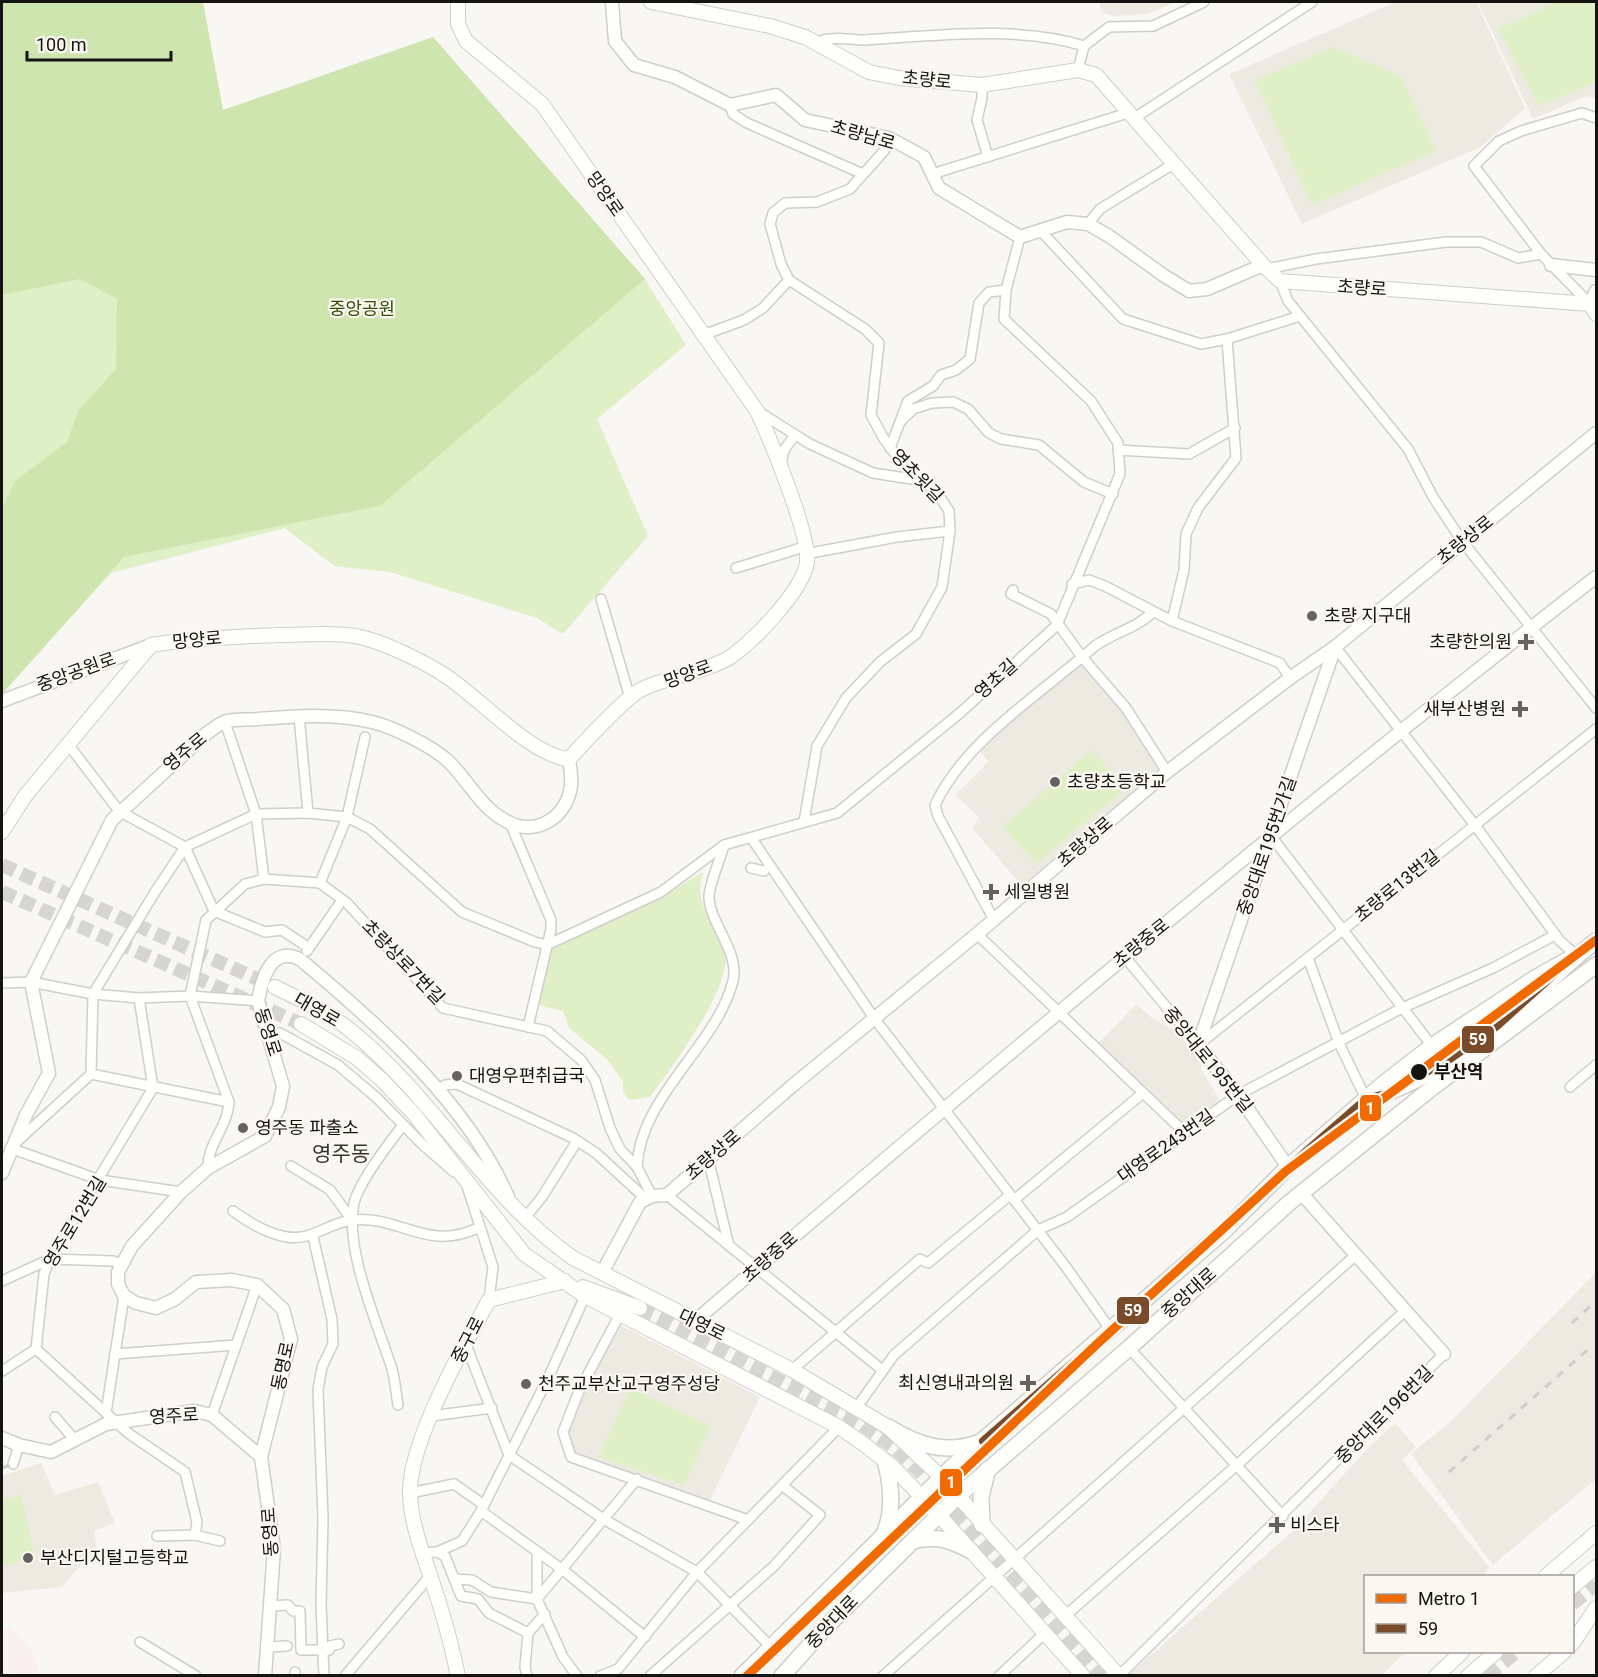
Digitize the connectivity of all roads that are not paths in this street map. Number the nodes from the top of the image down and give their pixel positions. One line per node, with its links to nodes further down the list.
1 (458, 2): 31 (main road, 망양로)
2 (612, 2): 10 (street)
3 (651, 2): 7 (main road, 초량로)
4 (1204, 2): 6 (street)
5 (1312, 2): 11 (street)
6 (1084, 46): 7 (street); 8 (street)
7 (820, 47): 9 (main road, 초량로)
8 (1078, 70): 9 (main road, 초량로); 11 (main road)
9 (982, 84): 14 (street)
10 (730, 105): 13 (street, 초량남로); 16 (street)
11 (1134, 115): 14 (street); 15 (main road)
12 (1596, 118): 21 (street)
13 (889, 138): 16 (street); 17 (street, 초량남로)
14 (988, 157): 17 (street)
15 (1175, 163): 18 (street); 23 (main road)
16 (863, 174): 25 (street)
17 (932, 174): 20 (street, 초량남로)
18 (1088, 224): 19 (street); 23 (street)
19 (1040, 230): 20 (street); 32 (street)
20 (1020, 237): 27 (street, 영초길)
21 (1541, 254): 22 (street); 23 (street)
22 (1551, 265): 24 (street); 29 (street)
23 (1265, 267): 26 (main road)
24 (1596, 270)
25 (789, 280): 31 (street); 38 (street, 영초윗길)
26 (1280, 281): 29 (main road, 초량로); 30 (street)
27 (1006, 290): 34 (street); 39 (street, 영초길)
28 (1596, 291): 29 (street)
29 (1593, 309)
30 (1300, 315): 32 (street); 44 (street)
31 (703, 335): 33 (main road, 망양로)
32 (1227, 339): 35 (street)
33 (757, 411): 37 (street); 40 (main road, 망양로)
34 (902, 420): 38 (street); 42 (street)
35 (1236, 428): 39 (street); 52 (street)
36 (1596, 433): 44 (street, 초량상로)
37 (795, 435): 40 (street); 41 (street)
38 (890, 448): 41 (street, 영초윗길)
39 (1118, 450): 42 (street, 영초길)
40 (781, 467): 45 (main road, 망양로)
41 (919, 480): 43 (street, 영초윗길)
42 (1113, 494): 48 (street, 영초길)
43 (950, 531): 45 (street); 74 (street, 영초윗길)
44 (1462, 541): 54 (street); 56 (street, 초량상로)
45 (805, 551): 46 (street); 59 (main road, 망양로)
46 (736, 568)
47 (1596, 577): 54 (street, 초량중로)
48 (1072, 584): 51 (street); 53 (street, 영초길)
49 (1013, 590): 53 (street)
50 (601, 599): 59 (street)
51 (1153, 612): 52 (street); 57 (street)
52 (1172, 621): 58 (street)
53 (1057, 625): 57 (street); 74 (street, 영초길)
54 (1531, 627): 61 (street); 65 (street, 초량중로)
55 (151, 645): 60 (street, 중앙공원로); 67 (main road, 망양로); 68 (main road, 망양로)
56 (1335, 647): 58 (street, 초량상로); 65 (street); 78 (street, 중앙대로195번가길)
57 (1082, 657): 69 (street); 88 (street)
58 (1290, 678): 69 (street, 초량상로)
59 (630, 698): 68 (main road, 망양로)
60 (2, 701)
61 (1596, 708)
62 (299, 716): 63 (street, 영주로); 71 (street); 75 (street, 영주로)
63 (225, 722): 70 (street, 영주로); 72 (street)
64 (1596, 729): 76 (street, 초량로13번길)
65 (1400, 733): 76 (street); 78 (street, 초량중로)
66 (365, 737): 73 (street)
67 (68, 744): 70 (street); 77 (main road, 망양로)
68 (569, 759): 75 (street)
69 (1167, 772): 88 (street, 초량상로)
70 (119, 811): 81 (street); 100 (street, 영주로)
71 (308, 813): 72 (street); 73 (street)
72 (256, 814): 81 (street); 84 (street)
73 (346, 817): 85 (street); 93 (street)
74 (804, 822): 79 (street, 영초길)
75 (510, 823): 93 (street)
76 (1474, 824): 89 (street, 초량로13번길); 91 (street)
77 (2, 832)
78 (1271, 836): 89 (street); 95 (street, 초량중로); 114 (street, 중앙대로195번가길)
79 (752, 839): 80 (street, 영초길); 109 (street)
80 (724, 845): 93 (street, 영초길); 134 (street)
81 (185, 847): 87 (street); 103 (street)
82 (751, 868): 83 (street)
83 (764, 871)
84 (264, 879): 85 (street); 87 (street)
85 (320, 883): 86 (street, 초량상로7번길)
86 (342, 900): 94 (street); 111 (street, 초량상로7번길)
87 (214, 910): 94 (street); 104 (street)
88 (994, 920): 90 (street, 초량상로)
89 (1342, 930): 97 (street, 초량로13번길); 107 (street)
90 (977, 934): 108 (street); 109 (street, 초량상로)
91 (1555, 935): 96 (street); 107 (street, 대영로243번길)
92 (1596, 941): 96 (main road, 중앙대로)
93 (547, 945): 111 (street)
94 (309, 948): 98 (street)
95 (1124, 956): 108 (street, 초량중로); 114 (street, 중앙대로195번길)
96 (1576, 956): 115 (main road, 중앙대로); 123 (main road, 중앙대로)
97 (1308, 958): 113 (street); 114 (street, 초량로13번길)
98 (301, 960): 106 (street, 동영로); 120 (street)
99 (1596, 966): 141 (main road, 중앙대로)
100 (31, 982): 101 (street); 103 (street); 129 (street)
101 (2, 983)
102 (275, 987): 133 (main road, 대영로)
103 (93, 994): 105 (street); 117 (street)
104 (190, 996): 105 (street); 106 (street); 124 (street)
105 (139, 998): 119 (street)
106 (258, 1001): 112 (street, 동영로)
107 (1402, 1008): 113 (street, 대영로243번길); 115 (street)
108 (1057, 1012): 121 (street); 125 (street, 초량중로)
109 (874, 1018): 125 (street); 131 (street, 초량상로)
110 (301, 1024): 139 (main road, 대영로)
111 (528, 1027): 134 (street, 초량상로7번길)
112 (266, 1032): 126 (street); 136 (street, 동영로)
113 (1339, 1043): 122 (street, 대영로243번길); 123 (street)
114 (1198, 1046): 122 (street, 중앙대로195번길)
115 (1432, 1046): 123 (main road, 중앙대로)
116 (1596, 1065): 118 (street)
117 (91, 1074): 119 (street); 129 (street)
118 (1570, 1087)
119 (153, 1088): 124 (street); 138 (street, 영주로12번길)
120 (438, 1090): 128 (street); 130 (street)
121 (1143, 1093): 127 (street); 143 (street)
122 (1238, 1095): 127 (street, 대영로243번길); 135 (street, 중앙대로195번길)
123 (1366, 1099): 135 (main road, 중앙대로)
124 (229, 1102): 136 (street)
125 (943, 1110): 143 (street); 157 (street, 초량중로)
126 (403, 1125): 139 (street); 148 (street)
127 (1184, 1132): 150 (street, 대영로243번길)
128 (577, 1141): 144 (street); 147 (street)
129 (10, 1148): 137 (street); 138 (street)
130 (485, 1154): 133 (street); 145 (street)
131 (708, 1158): 142 (street, 초량상로); 152 (street)
132 (291, 1166): 148 (street)
133 (477, 1167): 145 (main road, 대영로)
134 (637, 1167): 144 (street, 초량상로7번길)
135 (1288, 1167): 168 (main road, 중앙대로)
136 (208, 1168): 140 (street, 동영로)
137 (2, 1173)
138 (100, 1180): 140 (street); 155 (street, 영주로12번길)
139 (465, 1180): 149 (street); 160 (main road, 대영로)
140 (181, 1192): 156 (street, 동영로)
141 (1301, 1193): 153 (street, 중앙대로196번길); 172 (main road, 중앙대로)
142 (667, 1195): 144 (street); 152 (street)
143 (1012, 1197): 150 (street); 169 (street)
144 (649, 1198): 158 (street)
145 (512, 1208): 147 (main road, 대영로)
146 (233, 1211): 151 (street)
147 (524, 1219): 154 (main road, 대영로)
148 (352, 1220): 149 (street); 151 (street); 179 (street)
149 (478, 1228): 164 (street)
150 (1038, 1230): 168 (street); 176 (street, 대영로243번길)
151 (313, 1237): 246 (street)
152 (729, 1246): 157 (street)
153 (1357, 1254): 165 (street, 중앙대로196번길); 181 (street)
154 (573, 1258): 158 (main road, 대영로); 160 (main road)
155 (50, 1259): 156 (street); 159 (street); 173 (street, 영주로12번길)
156 (122, 1264): 162 (street)
157 (756, 1269): 167 (street, 초량중로); 169 (street)
158 (602, 1273): 167 (main road, 대영로)
159 (2, 1281)
160 (562, 1281): 163 (main road, 대영로); 164 (main road, 중구로)
161 (257, 1285): 162 (street); 170 (street); 195 (street, 동명로)
162 (124, 1296): 174 (street)
163 (585, 1296): 166 (main road, 대영로); 194 (street)
164 (489, 1300): 171 (main road, 중구로)
165 (1406, 1310): 175 (street, 중앙대로196번길); 198 (street)
166 (620, 1314): 188 (main road, 대영로); 201 (street)
167 (695, 1321): 177 (main road, 대영로)
168 (1110, 1329): 192 (main road, 중앙대로)
169 (834, 1332): 176 (street); 177 (street)
170 (236, 1345): 174 (street); 184 (street)
171 (466, 1345): 182 (street); 185 (main road, 중구로)
172 (1129, 1348): 181 (street); 199 (main road, 중앙대로)
173 (36, 1349): 178 (street); 183 (street)
174 (115, 1354): 183 (street)
175 (1444, 1354): 208 (street, 중앙대로196번길)
176 (881, 1369): 180 (street, 대영로243번길)
177 (792, 1370): 180 (main road, 대영로)
178 (2, 1371)
179 (398, 1405)
180 (857, 1407): 189 (main road, 대영로)
181 (1185, 1407): 198 (street); 222 (street)
182 (492, 1408): 185 (street); 194 (street)
183 (106, 1413): 187 (street)
184 (212, 1415): 187 (street, 영주로); 195 (street, 영주로)
185 (430, 1416): 203 (main road, 중구로)
186 (55, 1417): 191 (street)
187 (117, 1422): 191 (street, 영주로); 214 (street)
188 (838, 1427): 196 (main road, 대영로); 202 (street)
189 (888, 1427): 192 (main road); 200 (main road, 대영로)
190 (2, 1438): 193 (street, 영주로)
191 (74, 1439): 193 (street, 영주로)
192 (982, 1441): 200 (main road, 중앙대로)
193 (19, 1445): 197 (street)
194 (509, 1455): 206 (street); 209 (street)
195 (261, 1457): 233 (street, 동영로)
196 (885, 1461): 205 (main road, 대영로); 213 (main road)
197 (13, 1464)
198 (1237, 1465): 208 (street); 236 (street)
199 (988, 1469): 204 (main road, 중앙대로); 211 (main road)
200 (941, 1478): 204 (main road, 대영로); 205 (main road, 중앙대로)
201 (637, 1479): 209 (street); 210 (street)
202 (783, 1486): 210 (street); 232 (street)
203 (410, 1494): 206 (street); 219 (main road, 중구로)
204 (958, 1496): 207 (main road, 중앙대로); 211 (main road, 대영로)
205 (921, 1497): 207 (main road, 대영로); 213 (main road, 중앙대로)
206 (483, 1508): 220 (street); 221 (street)
207 (939, 1515): 217 (main road, 중앙대로); 218 (main road, 대영로)
208 (1283, 1516): 264 (street, 중앙대로196번길)
209 (605, 1520): 224 (street); 225 (street)
210 (748, 1520): 225 (street)
211 (982, 1525): 222 (main road, 대영로)
212 (1596, 1533): 226 (main road)
213 (884, 1534): 245 (main road, 중앙대로)
214 (195, 1535): 215 (street); 216 (street)
215 (158, 1536)
216 (220, 1540)
217 (913, 1541): 218 (main road); 250 (main road, 중앙대로)
218 (971, 1551): 228 (main road, 대영로)
219 (422, 1552): 220 (street); 227 (main road, 중구로)
220 (437, 1552): 229 (street)
221 (537, 1552): 224 (street); 231 (street)
222 (1014, 1559): 228 (street); 236 (main road, 대영로)
223 (1596, 1567): 230 (main road)
224 (563, 1570): 231 (street); 239 (street)
225 (697, 1572): 232 (street); 239 (street)
226 (1547, 1575)
227 (430, 1576): 254 (street); 255 (main road, 중구로)
228 (993, 1576): 238 (main road, 대영로); 261 (street)
229 (454, 1579): 231 (street); 237 (street)
230 (1574, 1585)
231 (537, 1599): 235 (street)
232 (730, 1605): 245 (street); 259 (street)
233 (270, 1606): 244 (street, 동영로); 246 (street)
234 (1596, 1608): 240 (main road)
235 (545, 1614): 237 (street); 257 (street)
236 (1065, 1616): 264 (main road, 대영로)
237 (528, 1633): 256 (street)
238 (1045, 1633): 262 (street); 263 (main road, 대영로)
239 (645, 1637): 258 (street)
240 (1574, 1641)
241 (141, 1642): 251 (street)
242 (339, 1644): 246 (street)
243 (287, 1646): 244 (street)
244 (268, 1647): 252 (street, 동영로)
245 (771, 1647): 260 (main road, 중앙대로)
246 (322, 1651): 253 (street)
247 (1461, 1653): 265 (main road)
248 (1496, 1653): 266 (main road)
249 (1563, 1653): 267 (main road)
250 (789, 1673)
251 (196, 1676)
252 (265, 1676)
253 (324, 1676)
254 (345, 1676)
255 (458, 1676)
256 (527, 1676)
257 (577, 1676)
258 (600, 1676)
259 (650, 1676)
260 (742, 1676)
261 (883, 1676)
262 (999, 1676)
263 (1083, 1676)
264 (1119, 1676)
265 (1436, 1676)
266 (1468, 1676)
267 (1536, 1676)

